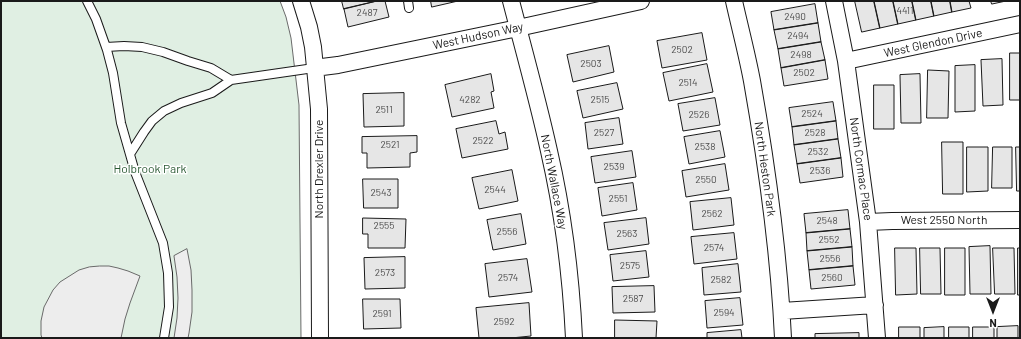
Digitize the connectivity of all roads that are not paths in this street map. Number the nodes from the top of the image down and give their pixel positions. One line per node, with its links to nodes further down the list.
1 (87, 1): 9 (lane)
2 (301, 1): 11 (street, North Drexler Drive)
3 (511, 1): 8 (street, North Wallace Way)
4 (641, 1): 8 (street, West Hudson Way)
5 (734, 1): 17 (street, North Heston Park)
6 (834, 1): 10 (street, North Cormac Place)
7 (1020, 24): 10 (street, West Glendon Drive)
8 (518, 28): 11 (street, West Hudson Way); 20 (street, North Wallace Way)
9 (106, 47): 12 (lane); 13 (lane)
10 (846, 61): 15 (street, North Cormac Place)
11 (314, 68): 12 (lane); 19 (street, North Drexler Drive)
12 (231, 80): 13 (lane)
13 (130, 154): 18 (lane)
14 (1020, 220): 15 (street, West 2550 North)
15 (868, 222): 16 (street, North Cormac Place)
16 (874, 305): 17 (street); 22 (street, North Cormac Place)
17 (782, 311): 21 (street, North Heston Park)
18 (164, 338)
19 (320, 338)
20 (574, 338)
21 (783, 338)
22 (877, 338)

